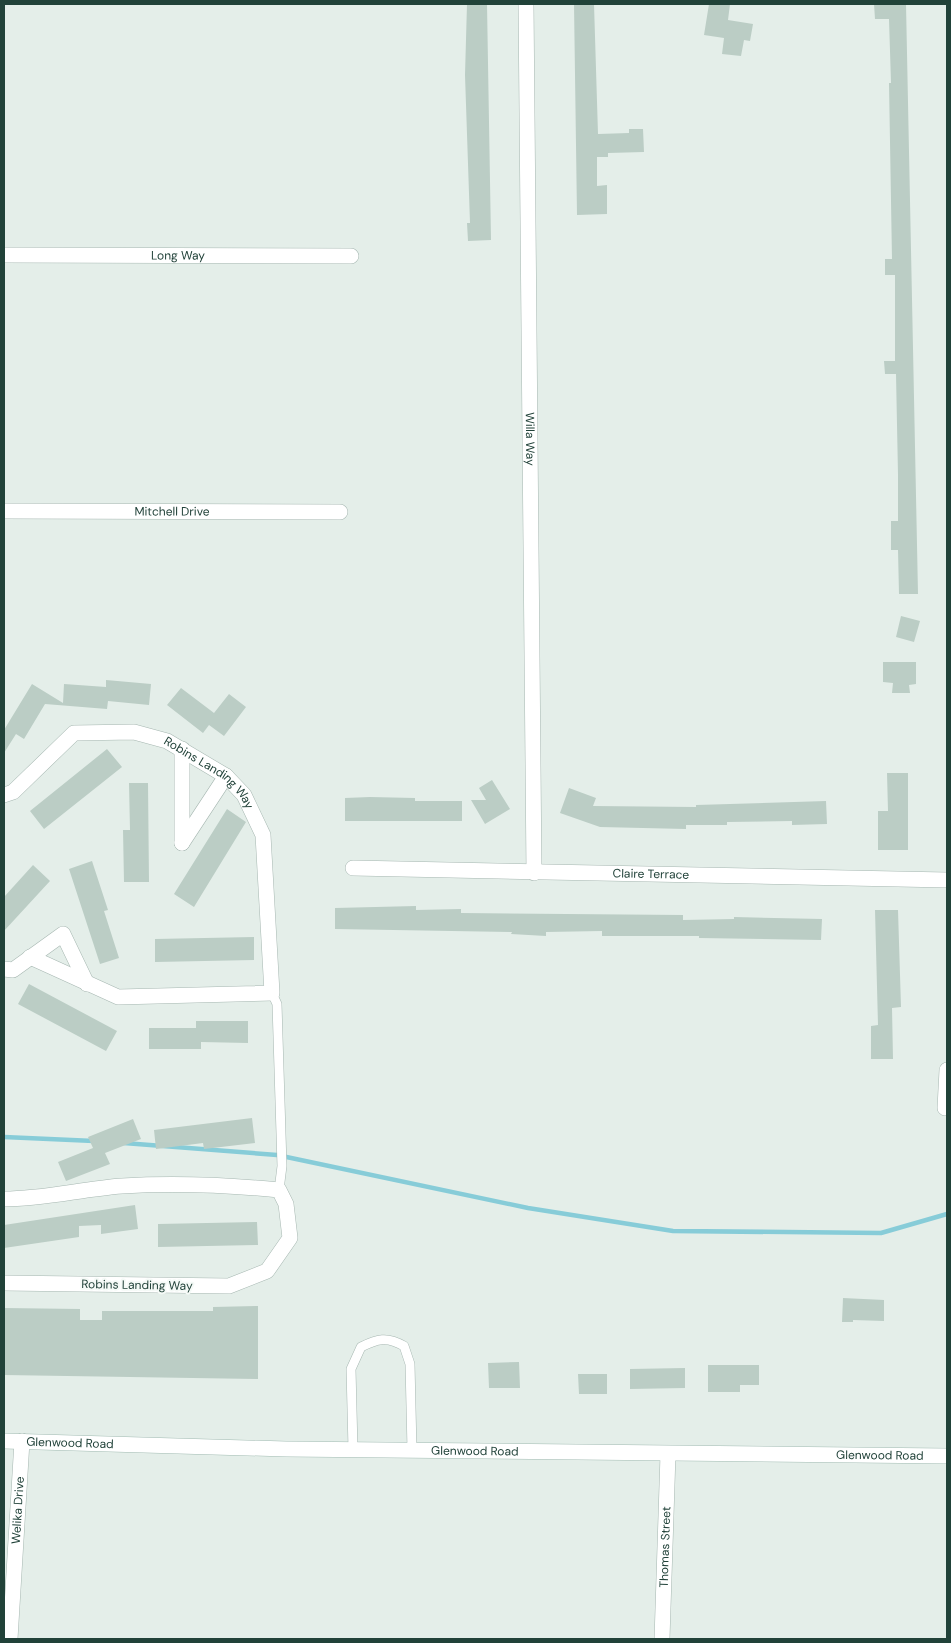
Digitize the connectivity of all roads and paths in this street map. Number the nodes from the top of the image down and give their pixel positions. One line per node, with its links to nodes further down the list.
1 (526, 4): 10 (street, Willa Way)
2 (4, 255): 3 (street, Long Way)
3 (351, 256)
4 (4, 511): 5 (street, Mitchell Drive)
5 (340, 512)
6 (182, 750): 7 (street, Robins Landing Way); 7 (street); 8 (street, Robins Landing Way)
7 (226, 776): 15 (street, Robins Landing Way)
8 (4, 796)
9 (353, 868): 10 (street, Claire Terrace)
10 (534, 873): 11 (street, Claire Terrace)
11 (947, 880)
12 (30, 957): 13 (street); 14 (street); 14 (street)
13 (4, 969)
14 (88, 984): 15 (street)
15 (272, 994): 18 (lane)
16 (947, 1070): 17 (street)
17 (944, 1108)
18 (279, 1190): 19 (street); 20 (street, Robins Landing Way)
19 (4, 1199)
20 (4, 1283)
21 (4, 1441): 22 (street, Glenwood Road)
22 (22, 1441): 23 (street, Glenwood Road); 27 (street, Welika Drive)
23 (353, 1450): 24 (street, Glenwood Road); 24 (lane)
24 (412, 1450): 25 (street, Glenwood Road)
25 (668, 1454): 26 (street, Glenwood Road); 29 (street, Thomas Street)
26 (947, 1456)
27 (9, 1573): 28 (street, Welika Drive)
28 (10, 1639)
29 (662, 1639)

